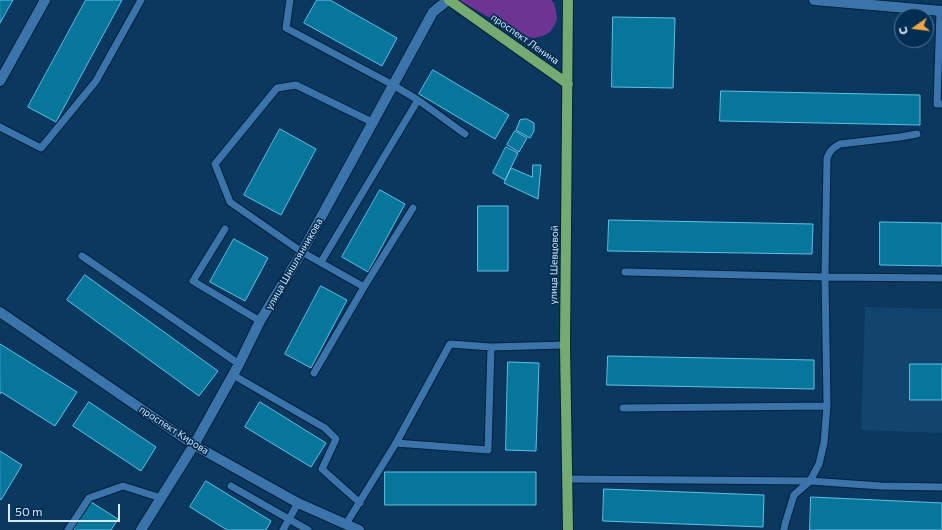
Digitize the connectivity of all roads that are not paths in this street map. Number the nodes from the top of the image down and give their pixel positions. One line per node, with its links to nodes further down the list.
1 (45, 0): 9 (street)
2 (142, 0): 15 (lane)
3 (290, 0): 11 (lane)
4 (449, 0): 10 (main road, проспект Ленина); 11 (street, улица Шишлянникова)
5 (568, 0): 10 (main road, улица Шевцовой)
6 (814, 0): 7 (street)
7 (892, 3): 8 (street)
8 (941, 11): 13 (lane)
9 (0, 80)
10 (568, 84): 29 (main road, улица Шевцовой)
11 (393, 85): 12 (lane); 14 (street, улица Шишлянникова)
12 (418, 100): 16 (lane); 22 (lane)
13 (942, 104)
14 (372, 122): 20 (street, улица Шишлянникова); 20 (lane)
15 (0, 127)
16 (465, 134)
17 (917, 134): 24 (lane)
18 (413, 208): 26 (lane)
19 (225, 229): 28 (lane)
20 (302, 252): 22 (lane); 28 (street, улица Шишлянникова)
21 (82, 256): 31 (lane)
22 (321, 262): 26 (lane)
23 (625, 272): 24 (lane)
24 (825, 277): 25 (lane); 34 (lane)
25 (942, 278)
26 (364, 287): 32 (lane)
27 (0, 312): 37 (street, проспект Кирова)
28 (260, 321): 31 (street, улица Шишлянникова)
29 (565, 345): 30 (lane); 38 (main road, улица Шевцовой)
30 (491, 347): 36 (lane); 36 (lane)
31 (239, 364): 33 (street, улица Шишлянникова)
32 (314, 373)
33 (233, 375): 37 (street, улица Шишлянникова); 44 (lane)
34 (827, 406): 35 (lane); 39 (lane)
35 (623, 408)
36 (396, 442): 44 (lane)
37 (194, 445): 42 (street, улица Шишлянникова); 43 (street, проспект Кирова)
38 (568, 479): 39 (lane); 52 (main road, улица Шевцовой)
39 (810, 481): 41 (lane); 53 (lane)
40 (231, 486): 45 (lane)
41 (942, 487)
42 (161, 498): 47 (lane); 48 (street, улица Шишлянникова)
43 (298, 503): 45 (lane); 46 (street, проспект Кирова)
44 (360, 503): 46 (lane)
45 (289, 519): 49 (lane); 50 (lane)
46 (346, 524): 51 (street, проспект Кирова)
47 (68, 530)
48 (141, 530)
49 (283, 530)
50 (308, 530)
51 (359, 530)
52 (568, 530)
53 (784, 530)

